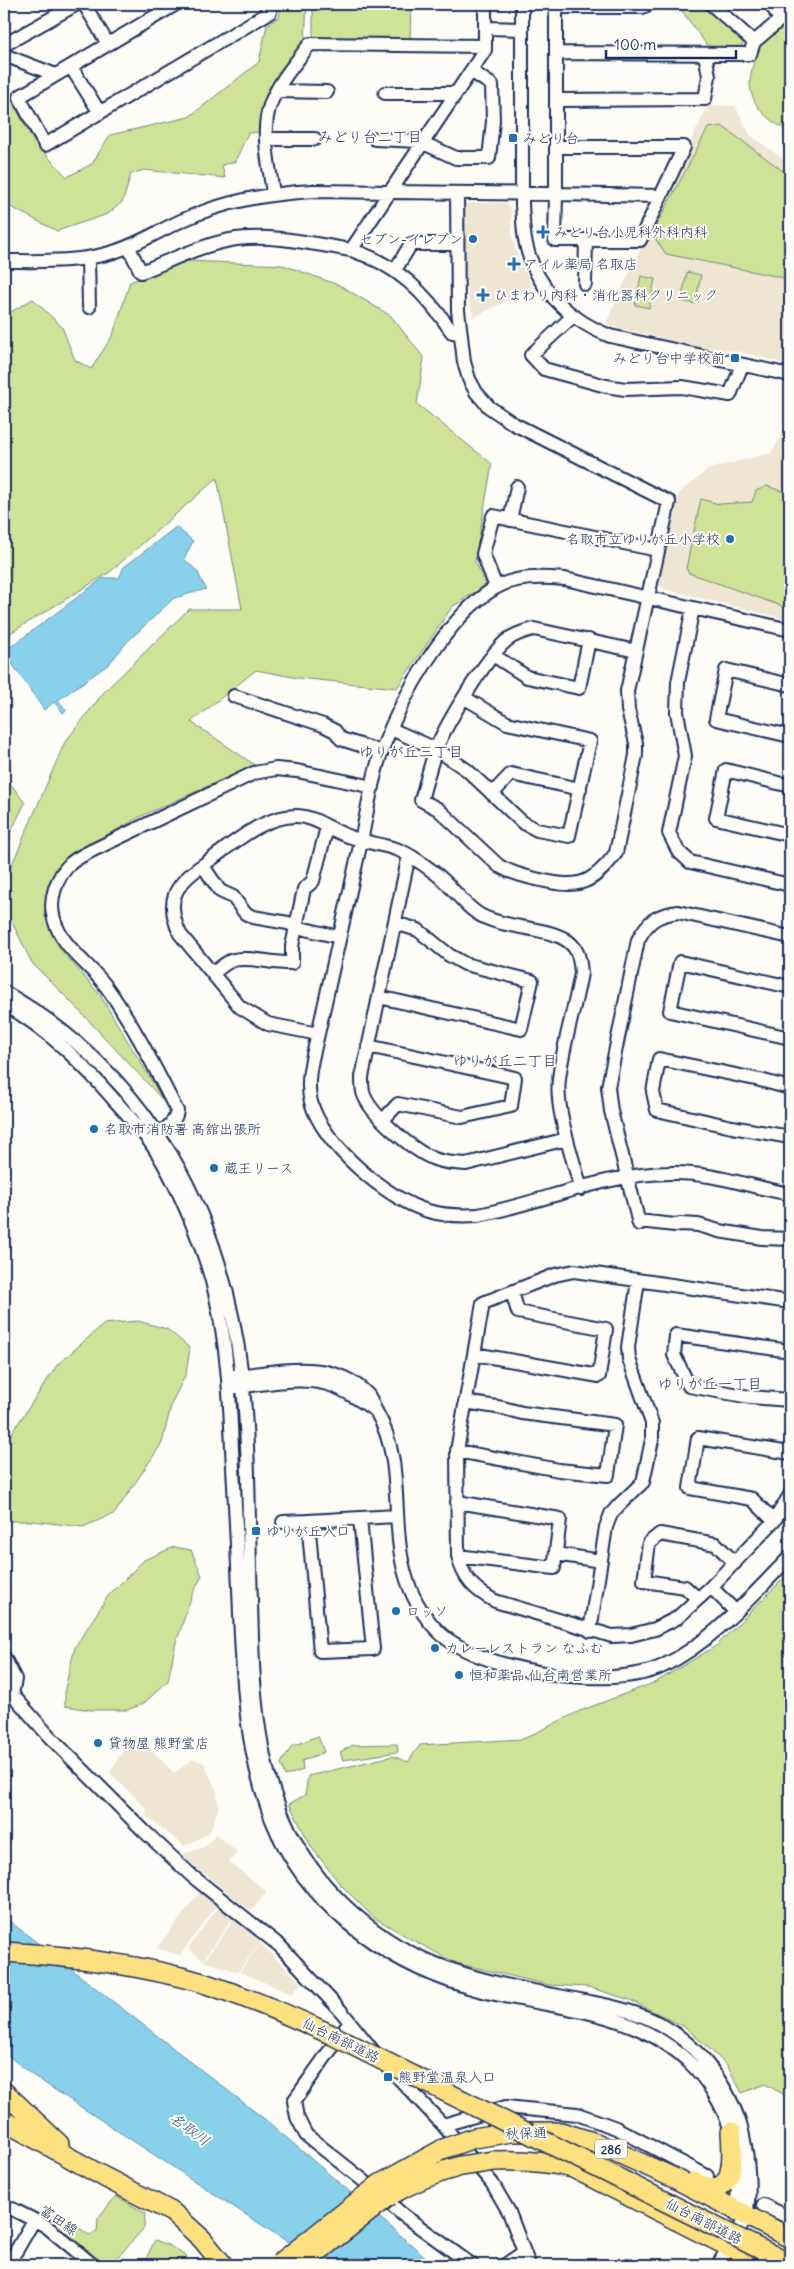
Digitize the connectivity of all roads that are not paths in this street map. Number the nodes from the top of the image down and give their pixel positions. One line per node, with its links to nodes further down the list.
1 (77, 4): 15 (street)
2 (84, 4): 14 (street)
3 (176, 4): 14 (street)
4 (266, 4): 28 (street)
5 (485, 4): 11 (street)
6 (522, 4): 12 (street)
7 (649, 4): 10 (street)
8 (711, 4): 13 (street)
9 (771, 4): 13 (street)
10 (556, 5): 17 (street)
11 (485, 28): 12 (street); 16 (street)
12 (521, 28): 36 (street)
13 (754, 42): 19 (street)
14 (108, 44): 20 (street)
15 (4, 46)
16 (485, 46): 21 (street); 23 (street)
17 (556, 53): 19 (street); 27 (street)
18 (4, 54): 22 (street)
19 (706, 54): 27 (street)
20 (70, 67): 22 (street); 28 (street)
21 (471, 70): 26 (street); 32 (street)
22 (56, 75): 28 (street)
23 (277, 91): 24 (street); 29 (street)
24 (327, 92)
25 (385, 93): 26 (street)
26 (456, 93): 32 (street)
27 (556, 100): 33 (street)
28 (100, 113)
29 (266, 139): 30 (street); 37 (street)
30 (315, 139)
31 (375, 140): 32 (street)
32 (423, 143): 34 (street)
33 (556, 147): 38 (street); 39 (street)
34 (390, 192): 35 (street); 37 (street); 43 (street)
35 (457, 193): 36 (street); 41 (street)
36 (522, 193): 38 (street); 49 (street)
37 (273, 194): 42 (street)
38 (556, 194): 39 (street); 40 (street)
39 (660, 196): 40 (street)
40 (586, 240): 47 (street)
41 (456, 244): 46 (street); 50 (street)
42 (129, 248): 43 (street); 44 (street)
43 (352, 250): 46 (street)
44 (88, 258): 45 (street); 48 (street)
45 (4, 261)
46 (395, 270): 50 (street)
47 (585, 284)
48 (89, 307)
49 (573, 316): 51 (street); 51 (street)
50 (461, 334): 55 (street)
51 (742, 365): 52 (street)
52 (790, 375)
53 (517, 487): 54 (street)
54 (510, 520): 55 (street); 56 (street)
55 (658, 550): 57 (street)
56 (496, 587): 57 (street); 66 (street)
57 (647, 598): 58 (street); 61 (street)
58 (693, 608): 59 (street); 79 (street)
59 (790, 630)
60 (589, 640): 61 (street); 62 (street); 62 (street)
61 (636, 651): 68 (street)
62 (493, 654): 65 (street)
63 (790, 685): 67 (street)
64 (234, 696): 69 (street)
65 (465, 698): 68 (street); 72 (street)
66 (391, 729): 68 (street); 69 (street)
67 (790, 736)
68 (436, 749): 73 (street)
69 (382, 752): 71 (street)
70 (790, 786): 75 (street)
71 (373, 787): 76 (street); 94 (street)
72 (580, 789): 73 (street); 73 (street)
73 (492, 794)
74 (327, 827): 76 (street); 78 (street); 81 (street)
75 (790, 835)
76 (361, 840): 77 (street); 82 (street)
77 (409, 855): 80 (street); 96 (street)
78 (203, 866): 81 (street); 84 (street)
79 (790, 886)
80 (395, 923): 87 (street); 87 (street)
81 (296, 927): 82 (street); 84 (street)
82 (340, 937): 89 (street)
83 (790, 937): 97 (street)
84 (213, 973): 89 (street)
85 (790, 987): 90 (street)
86 (4, 992): 94 (street)
87 (379, 997): 91 (street)
88 (4, 1004): 94 (street)
89 (318, 1034): 98 (street)
90 (790, 1038)
91 (368, 1046): 93 (street); 93 (street)
92 (790, 1088): 95 (street)
93 (384, 1120): 96 (street)
94 (154, 1137): 106 (street); 107 (street)
95 (790, 1137)
96 (567, 1139): 98 (street)
97 (627, 1178): 98 (street); 99 (street); 100 (street)
98 (581, 1189)
99 (790, 1194)
100 (790, 1239)
101 (638, 1281): 102 (street); 103 (street); 122 (street)
102 (512, 1292): 105 (street); 105 (street)
103 (790, 1302)
104 (790, 1351): 108 (street)
105 (474, 1354): 109 (street)
106 (242, 1381): 107 (street); 114 (street); 142 (street)
107 (228, 1382): 135 (street)
108 (790, 1400)
109 (465, 1402): 110 (street); 110 (street)
110 (457, 1451): 113 (street)
111 (790, 1453): 117 (street)
112 (790, 1496): 117 (street)
113 (457, 1502): 119 (street); 120 (street)
114 (396, 1516): 115 (street); 126 (street)
115 (360, 1519): 116 (street); 116 (street)
116 (308, 1521): 118 (street)
117 (774, 1521): 123 (street)
118 (282, 1522)
119 (556, 1554): 120 (street); 122 (street)
120 (458, 1556): 127 (street)
121 (790, 1557): 126 (street)
122 (601, 1561): 127 (street)
123 (735, 1563): 124 (street); 125 (street)
124 (711, 1587): 125 (street); 126 (street)
125 (698, 1599): 127 (street)
126 (735, 1612)
127 (590, 1630)
128 (4, 1657): 129 (street)
129 (8, 1690): 131 (street)
130 (4, 1952): 148 (highway, 仙台南部道路, bridge)
131 (350, 2022): 134 (street); 154 (street)
132 (4, 2092): 137 (highway)
133 (4, 2121): 137 (highway)
134 (443, 2125): 138 (street); 147 (street)
135 (731, 2132): 136 (highway); 142 (street)
136 (632, 2159): 139 (highway, 秋保通 / 286, bridge); 142 (highway, 秋保通 / 286)
137 (80, 2163): 151 (highway)
138 (707, 2176)
139 (385, 2190): 146 (highway, 秋保通 / 286, bridge); 152 (highway, 秋保通 / 286, bridge); 153 (highway, 秋保通 / 286, bridge)
140 (4, 2205): 144 (street, 富田線)
141 (763, 2205): 143 (street)
142 (741, 2213): 145 (highway, 秋保通 / 286); 146 (street)
143 (790, 2218)
144 (34, 2220): 149 (street); 150 (street, 富田線)
145 (790, 2238)
146 (728, 2247): 157 (street); 158 (highway, 秋保通 / 286)
147 (524, 2252): 155 (street); 156 (street)
148 (790, 2264)
149 (8, 2265)
150 (93, 2265)
151 (223, 2265)
152 (279, 2265)
153 (301, 2265)
154 (472, 2265)
155 (505, 2265)
156 (529, 2265)
157 (718, 2265)
158 (765, 2265)

